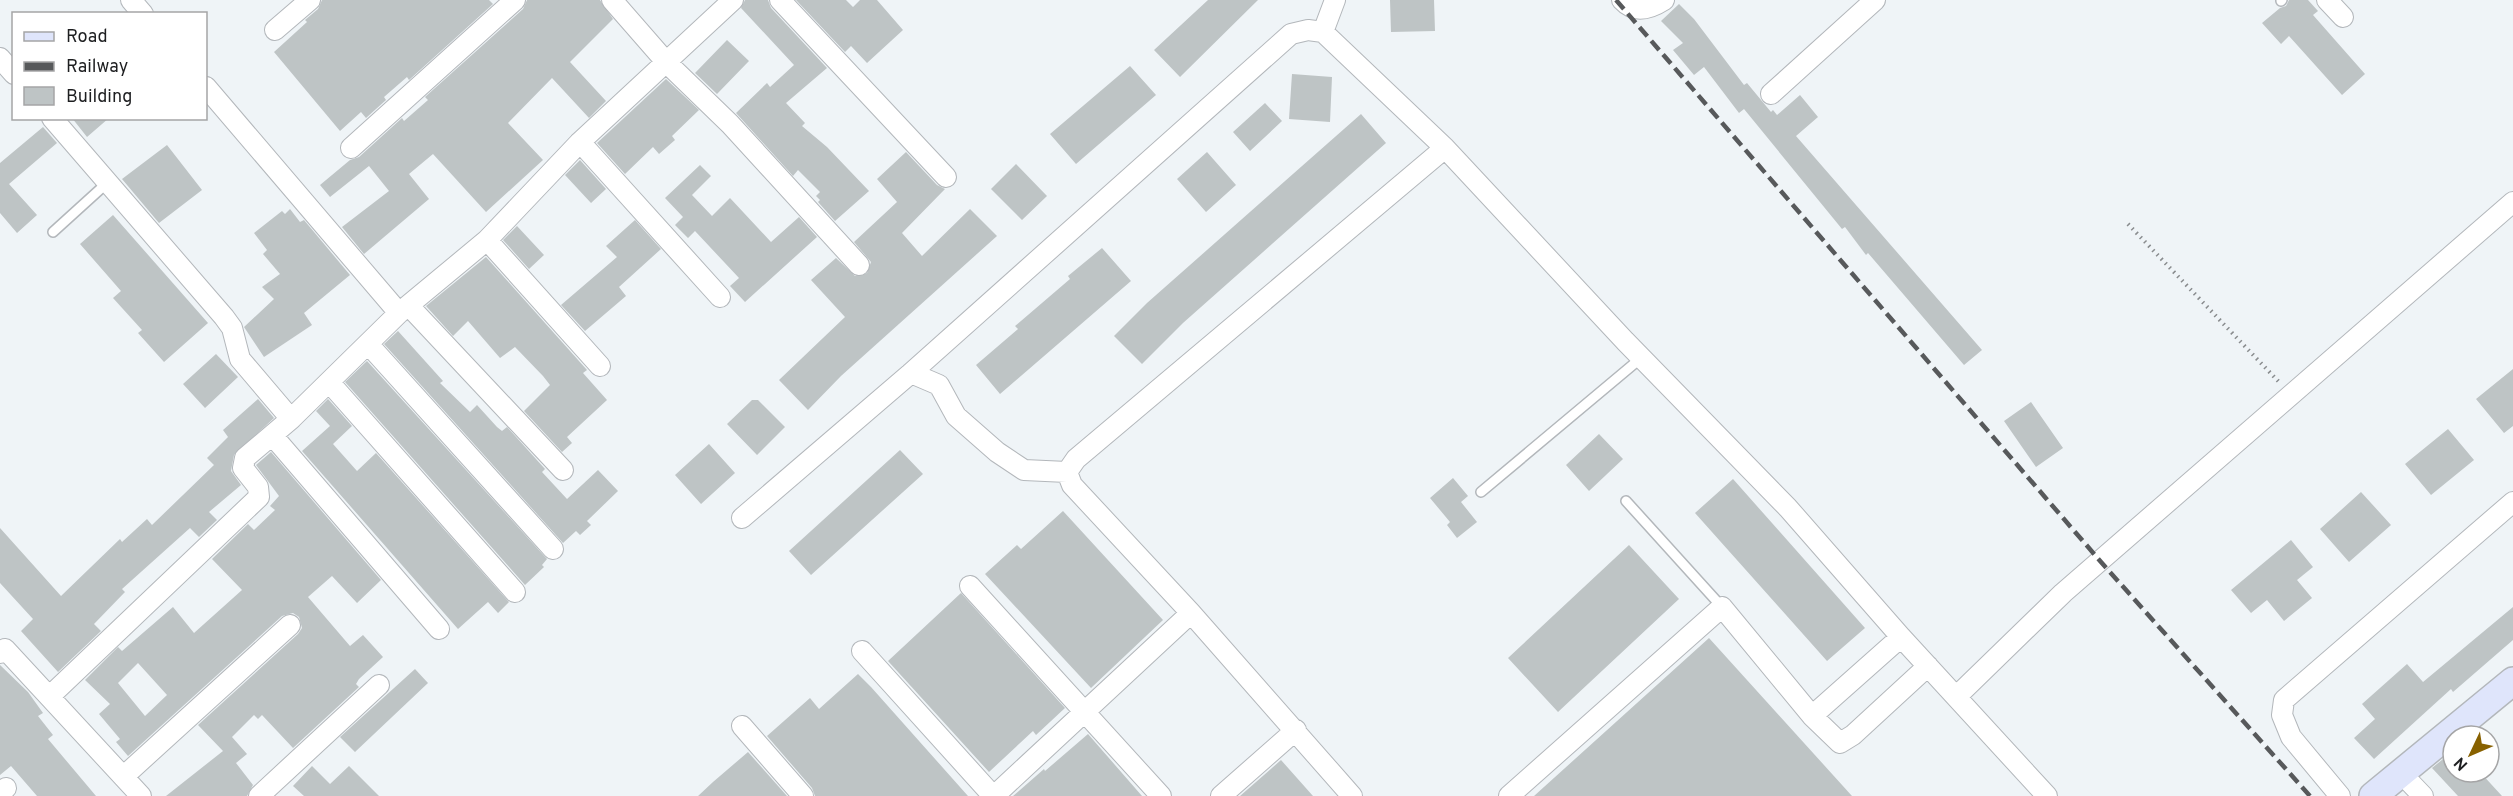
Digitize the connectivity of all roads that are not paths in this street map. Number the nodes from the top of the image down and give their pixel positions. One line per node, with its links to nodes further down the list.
1 (131, 0): 12 (street)
2 (310, 0): 14 (street)
3 (515, 0): 23 (street)
4 (612, 0): 17 (street)
5 (733, 0): 17 (street)
6 (780, 0): 25 (street)
7 (1335, 0): 15 (street)
8 (1622, 0): 9 (street)
9 (1665, 0)
10 (1875, 0): 20 (street)
11 (2327, 0): 13 (street)
12 (141, 12)
13 (2343, 16)
14 (276, 30)
15 (1323, 32): 24 (street); 34 (street)
16 (0, 58): 18 (street)
17 (667, 63): 22 (street); 30 (street)
18 (12, 72)
19 (207, 88): 32 (street)
20 (1771, 94)
21 (54, 120): 26 (street)
22 (580, 142): 29 (street); 31 (street)
23 (351, 148)
24 (1445, 148): 35 (street); 43 (street)
25 (946, 177)
26 (107, 183): 28 (lane); 40 (street)
27 (2513, 202): 62 (street)
28 (53, 232)
29 (487, 240): 32 (street); 36 (street)
30 (859, 265)
31 (720, 297)
32 (404, 309): 33 (street); 42 (street)
33 (369, 345): 38 (street); 48 (street)
34 (938, 349): 37 (street); 39 (street)
35 (1641, 358): 44 (lane); 55 (street)
36 (600, 366)
37 (911, 373): 39 (street); 47 (street)
38 (329, 382): 40 (street); 50 (street)
39 (939, 385): 43 (street)
40 (291, 419): 41 (street)
41 (272, 435): 54 (street); 61 (street)
42 (563, 470)
43 (1067, 472): 52 (street)
44 (1482, 492)
45 (1626, 501): 51 (lane)
46 (2513, 502): 78 (street)
47 (742, 518)
48 (553, 549)
49 (970, 586): 63 (street)
50 (515, 592)
51 (1722, 607): 64 (street); 76 (street)
52 (1191, 613): 63 (street); 66 (street)
53 (290, 625): 68 (street)
54 (439, 629)
55 (1901, 637): 58 (street); 64 (street)
56 (2, 648): 61 (street)
57 (862, 651): 72 (street)
58 (1928, 666): 62 (street); 64 (street)
59 (2513, 681): 67 (street)
60 (379, 685): 70 (street)
61 (50, 696): 68 (street)
62 (1957, 696): 77 (street)
63 (1085, 711): 72 (street); 73 (street)
64 (1812, 716)
65 (742, 726): 71 (street)
66 (1296, 730): 74 (street); 75 (street)
67 (2400, 773): 79 (street); 80 (street)
68 (124, 776): 69 (street)
69 (141, 796)
70 (259, 796)
71 (803, 796)
72 (993, 796)
73 (1161, 796)
74 (1221, 796)
75 (1352, 796)
76 (1509, 796)
77 (2047, 796)
78 (2340, 796)
79 (2373, 796)
80 (2422, 796)

